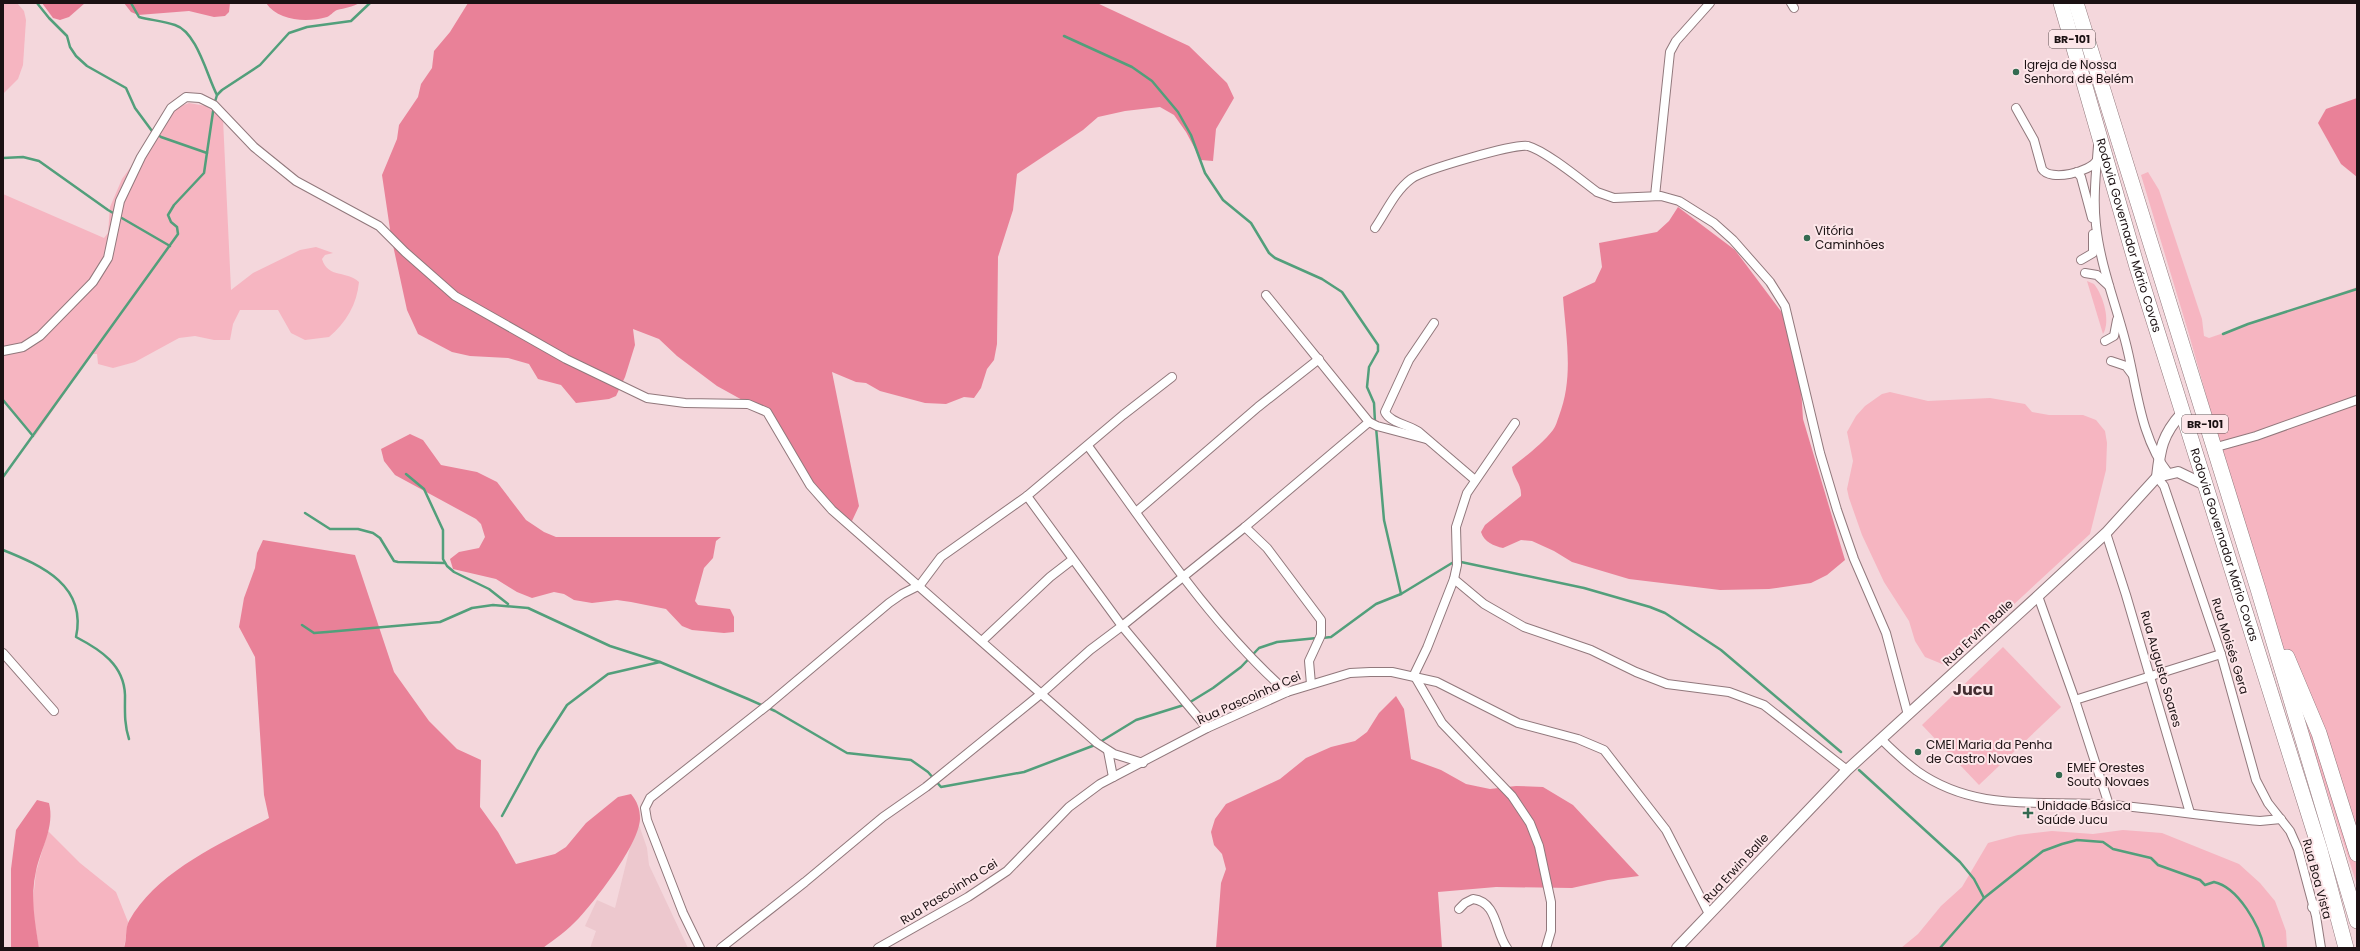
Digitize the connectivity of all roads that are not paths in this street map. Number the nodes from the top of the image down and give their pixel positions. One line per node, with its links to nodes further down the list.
1 (1710, 3): 8 (street)
2 (2061, 3): 5 (highway, Rodovia Governador Mário Covas / BR-101)
3 (2076, 3): 30 (highway, Rodovia Governador Mário Covas / BR-101)
4 (2016, 108): 7 (street)
5 (2099, 132): 6 (street); 25 (highway, Rodovia Governador Mário Covas / BR-101)
6 (2097, 160): 7 (street); 11 (street)
7 (2077, 172): 9 (street)
8 (1656, 196): 10 (street); 57 (street)
9 (2093, 221): 11 (street); 12 (street)
10 (1375, 228)
11 (2098, 241): 14 (street)
12 (2081, 260)
13 (2085, 273): 14 (street)
14 (2110, 287): 16 (street)
15 (1266, 295): 20 (street)
16 (2117, 314): 18 (street); 23 (street)
17 (1434, 323): 28 (street)
18 (2105, 341)
19 (3, 351): 43 (street)
20 (1319, 359): 26 (street); 37 (street)
21 (2111, 361): 23 (street)
22 (1172, 377): 29 (street)
23 (2134, 378): 31 (street)
24 (2357, 400): 30 (street)
25 (2182, 413): 31 (street); 35 (highway, Rodovia Governador Mário Covas / BR-101)
26 (1369, 422): 28 (street); 38 (street)
27 (1515, 423): 34 (street)
28 (1430, 440): 34 (street)
29 (1088, 446): 36 (street); 37 (street)
30 (2213, 448): 44 (highway, Rodovia Governador Mário Covas / BR-101)
31 (2159, 461): 32 (street); 33 (street)
32 (2169, 474): 33 (street); 35 (street)
33 (2158, 477): 39 (street, Rua Ervim Balle); 49 (street, Rua Moisés Gera)
34 (1475, 480): 42 (street)
35 (2204, 484): 81 (highway, Rodovia Governador Mário Covas / BR-101)
36 (1027, 496): 40 (street); 43 (street)
37 (1136, 512): 41 (street)
38 (1245, 527): 41 (street); 52 (street)
39 (2106, 533): 45 (street, Rua Ervim Balle); 51 (street, Rua Augusto Soares)
40 (1072, 560): 46 (street); 47 (street)
41 (1184, 576): 46 (street); 53 (street)
42 (1454, 579): 50 (street); 62 (street)
43 (920, 585): 47 (street); 75 (street)
44 (2258, 590): 68 (highway); 73 (highway, Rodovia Governador Mário Covas / BR-101)
45 (2038, 596): 55 (street); 57 (street, Rua Ervim Balle)
46 (1122, 626): 54 (street); 58 (street)
47 (982, 641): 54 (street)
48 (3, 654): 56 (street)
49 (2221, 654): 51 (street); 67 (street, Rua Moisés Gera)
50 (1414, 675): 52 (street, Rua Pascoinha Cei); 72 (street, Rua Pascoinha Cei); 79 (street)
51 (2150, 677): 55 (street); 66 (street, Rua Augusto Soares)
52 (1310, 684): 53 (street, Rua Pascoinha Cei)
53 (1287, 692): 58 (street, Rua Pascoinha Cei)
54 (1042, 693): 60 (street); 76 (street)
55 (2075, 700): 64 (street)
56 (54, 711)
57 (1908, 715): 59 (street, Rua Ervim Balle)
58 (1207, 728): 61 (street, Rua Pascoinha Cei)
59 (1881, 738): 62 (street, Rua Ervim Balle); 64 (street)
60 (1108, 751): 61 (street); 63 (street)
61 (1143, 763): 63 (street, Rua Pascoinha Cei)
62 (1847, 770): 65 (street, Rua Ervim Balle)
63 (1113, 777): 77 (street, Rua Pascoinha Cei)
64 (2109, 804): 66 (street)
65 (1813, 805): 72 (street, Rua Erwin Balle)
66 (2190, 813): 67 (street)
67 (2281, 819): 70 (street, Rua Boa Vista)
68 (2357, 854)
69 (2326, 903): 70 (street)
70 (2313, 907): 80 (street, Rua Boa Vista)
71 (1459, 910): 78 (street)
72 (1709, 914): 74 (street, Rua Erwin Balle)
73 (2357, 921)
74 (1680, 947)
75 (700, 948)
76 (720, 948)
77 (878, 948)
78 (1507, 948)
79 (1546, 948)
80 (2321, 948)
81 (2346, 948)

